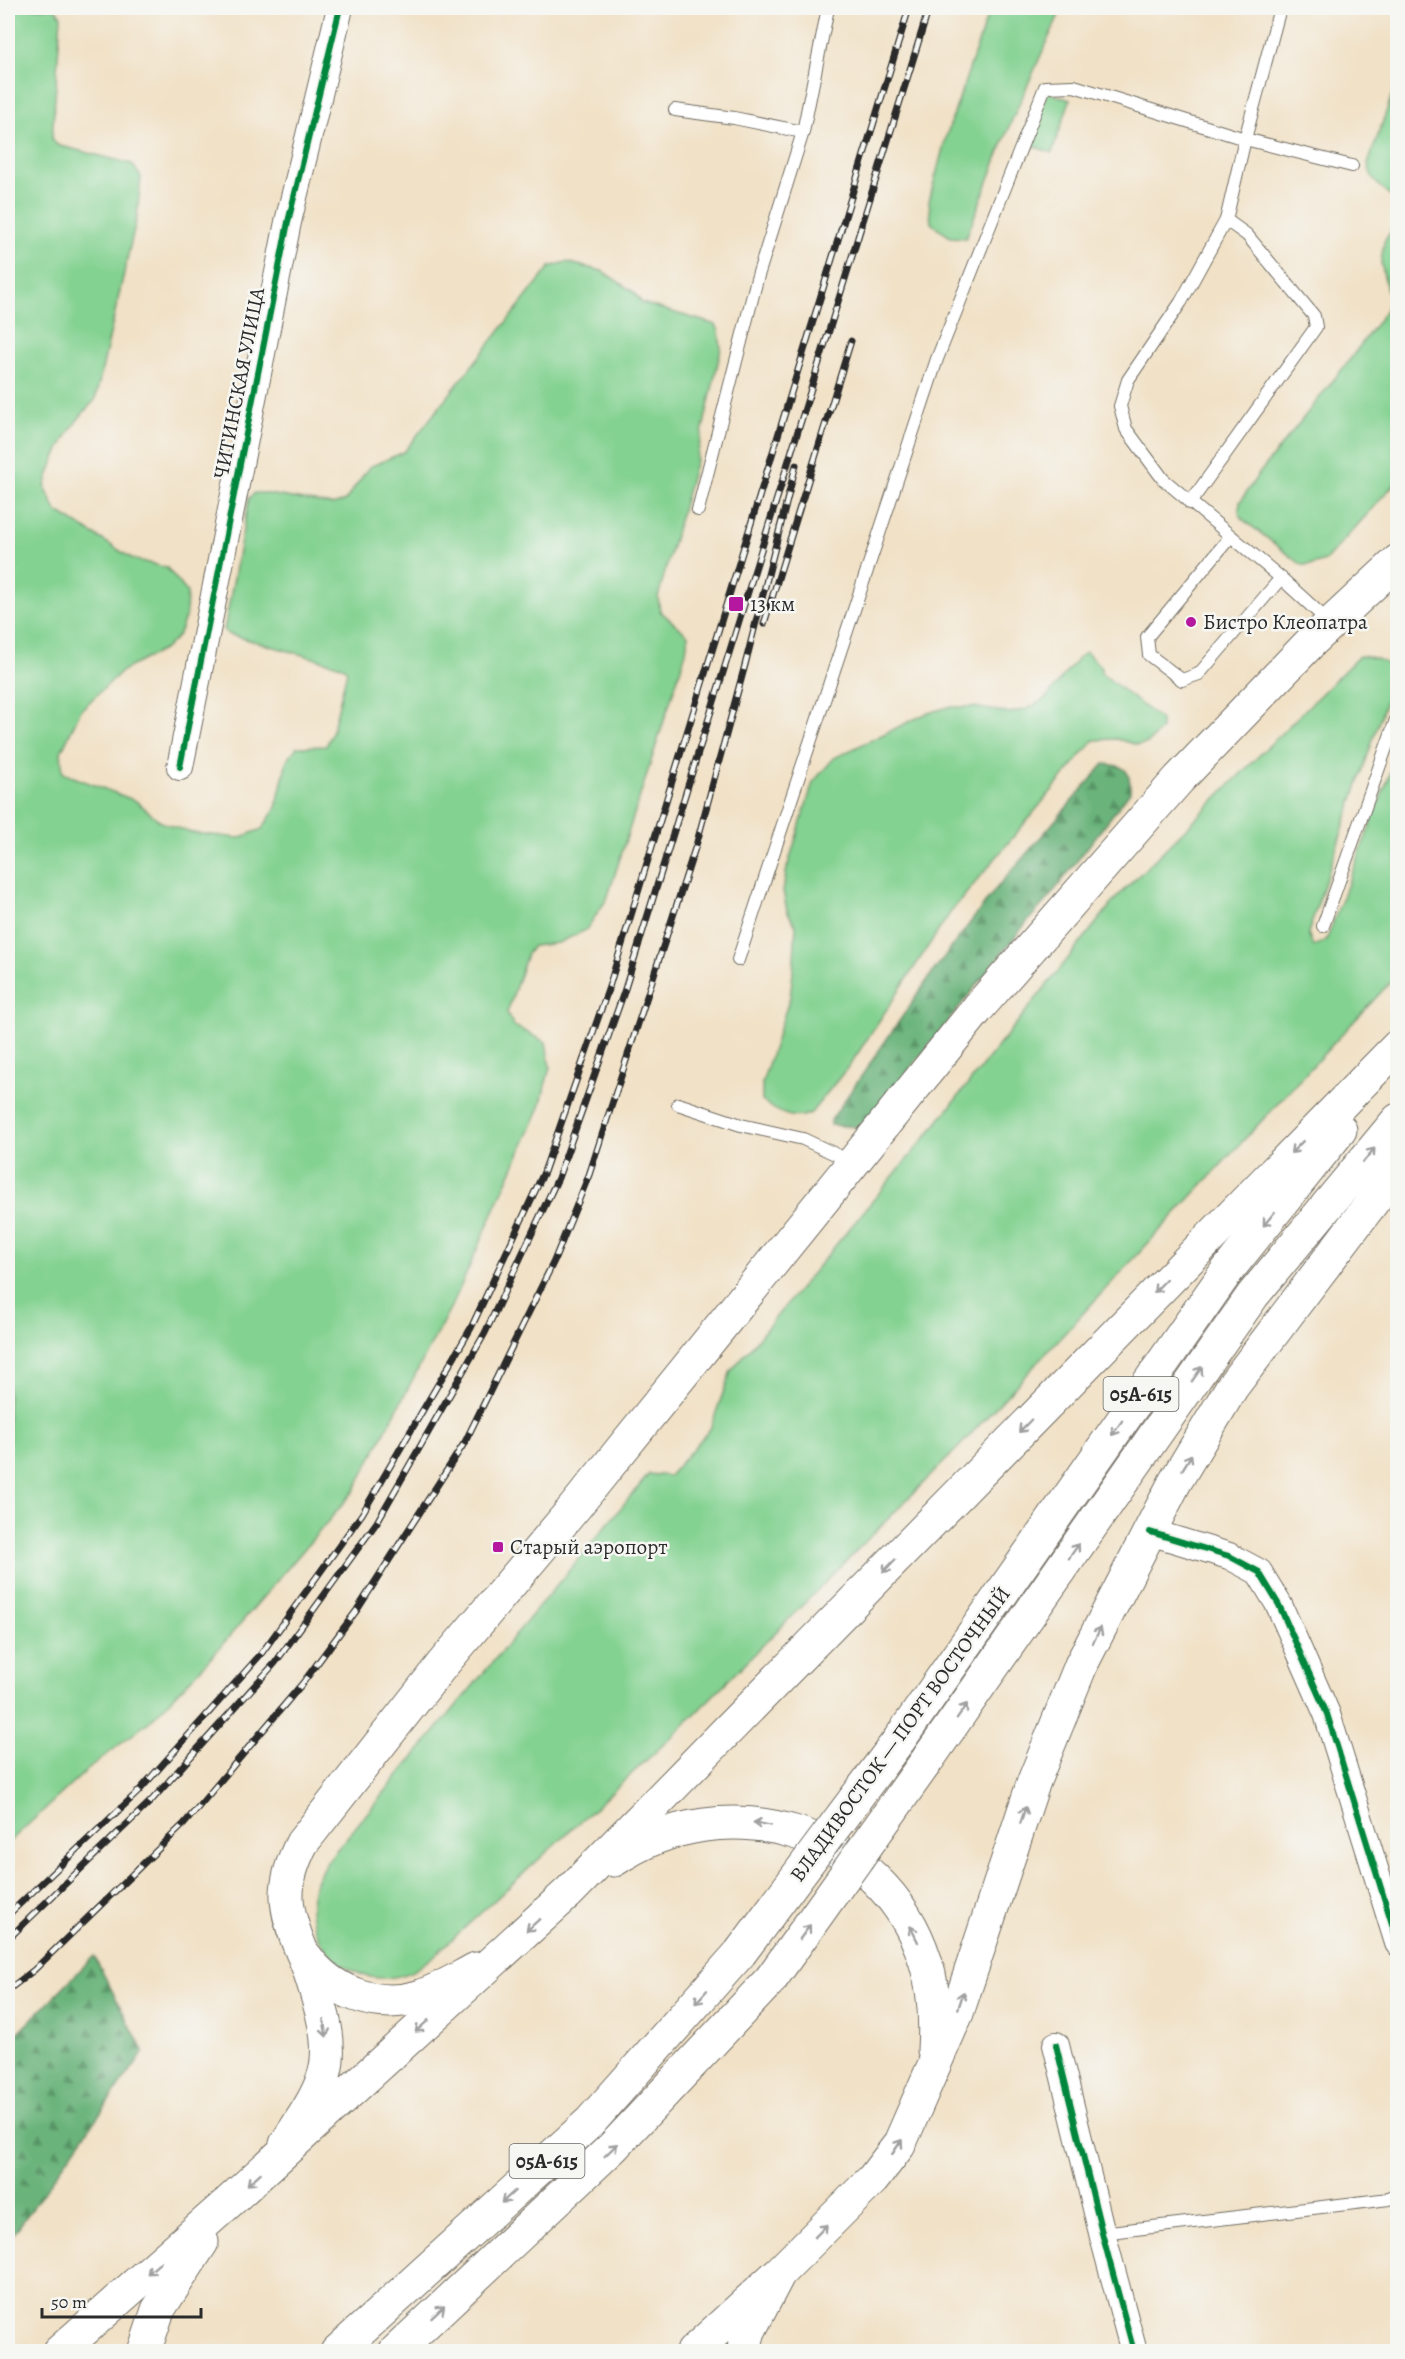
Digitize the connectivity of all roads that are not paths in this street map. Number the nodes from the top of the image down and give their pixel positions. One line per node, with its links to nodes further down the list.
1 (340, 8): 16 (street, ЧИТИНСКАЯ УЛИЦА)
2 (828, 8): 5 (lane)
3 (1280, 8): 6 (lane)
4 (675, 110): 5 (lane)
5 (803, 132): 10 (lane)
6 (1245, 139): 7 (lane); 8 (lane); 18 (lane)
7 (1352, 166)
8 (1226, 220): 9 (lane); 9 (lane)
9 (1190, 503): 11 (lane)
10 (698, 510)
11 (1231, 536): 13 (lane); 13 (lane)
12 (1398, 561): 14 (main road)
13 (1281, 578): 14 (lane)
14 (1331, 625): 23 (main road)
15 (1398, 714): 17 (lane)
16 (180, 767)
17 (1323, 926)
18 (738, 960)
19 (1398, 1046): 26 (main road, one-way to 26)
20 (1398, 1059): 39 (main road, ВЛАДИВОСТОК — ПОРТ ВОСТОЧНЫЙ / 05А-615, one-way to 39, bridge)
21 (678, 1104): 23 (lane)
22 (1398, 1120): 40 (main road, ВЛАДИВОСТОК — ПОРТ ВОСТОЧНЫЙ / 05А-615, one-way to 22, bridge)
23 (853, 1163): 28 (main road)
24 (1398, 1168): 25 (main road, one-way to 24)
25 (1150, 1532): 27 (street); 31 (main road, one-way to 25)
26 (569, 1892): 29 (main road, one-way to 29); 31 (main road, one-way to 26)
27 (1398, 1943)
28 (302, 1952): 29 (main road); 32 (main road, one-way to 32)
29 (496, 1958): 32 (main road, one-way to 32)
30 (1056, 2045): 35 (street)
31 (915, 2112): 36 (main road, one-way to 31)
32 (279, 2157): 34 (main road, one-way to 34)
33 (1398, 2195): 35 (lane)
34 (230, 2201): 37 (main road, one-way to 37); 38 (main road)
35 (1102, 2234): 43 (street)
36 (780, 2272): 41 (main road); 42 (main road)
37 (59, 2352)
38 (144, 2352)
39 (337, 2352)
40 (395, 2352)
41 (693, 2352)
42 (743, 2352)
43 (1134, 2352)

